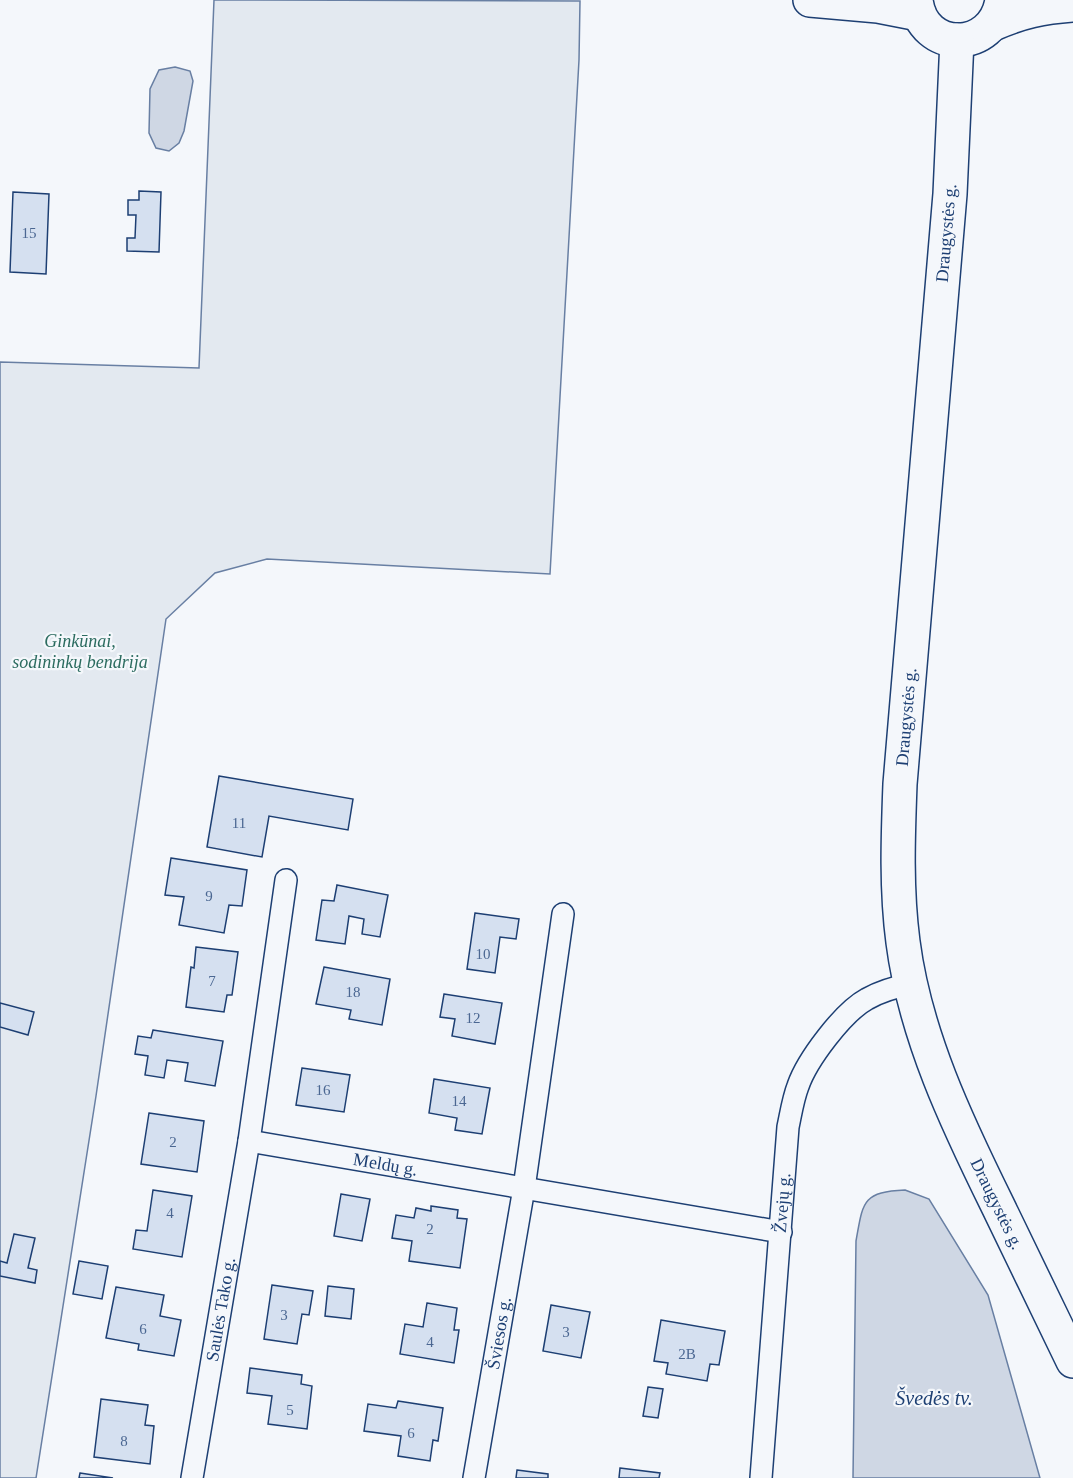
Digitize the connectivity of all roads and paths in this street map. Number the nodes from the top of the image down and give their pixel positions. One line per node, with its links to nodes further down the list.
1 (810, 0): 3 (main road)
2 (1073, 5): 4 (main road)
3 (918, 7): 5 (main road)
4 (997, 12): 5 (main road)
5 (957, 40): 8 (main road, Draugystės g.)
6 (286, 880): 9 (street)
7 (563, 914): 10 (street, Šviesos g.)
8 (911, 984): 11 (street, Žvejų g.); 12 (main road, Draugystės g.)
9 (249, 1141): 10 (street, Meldų g.); 13 (street, Saulės Tako g.)
10 (524, 1188): 11 (street, Meldų g.); 14 (street, Šviesos g.)
11 (780, 1232): 15 (street, Žvejų g.)
12 (1073, 1361)
13 (192, 1478)
14 (474, 1478)
15 (761, 1478)

